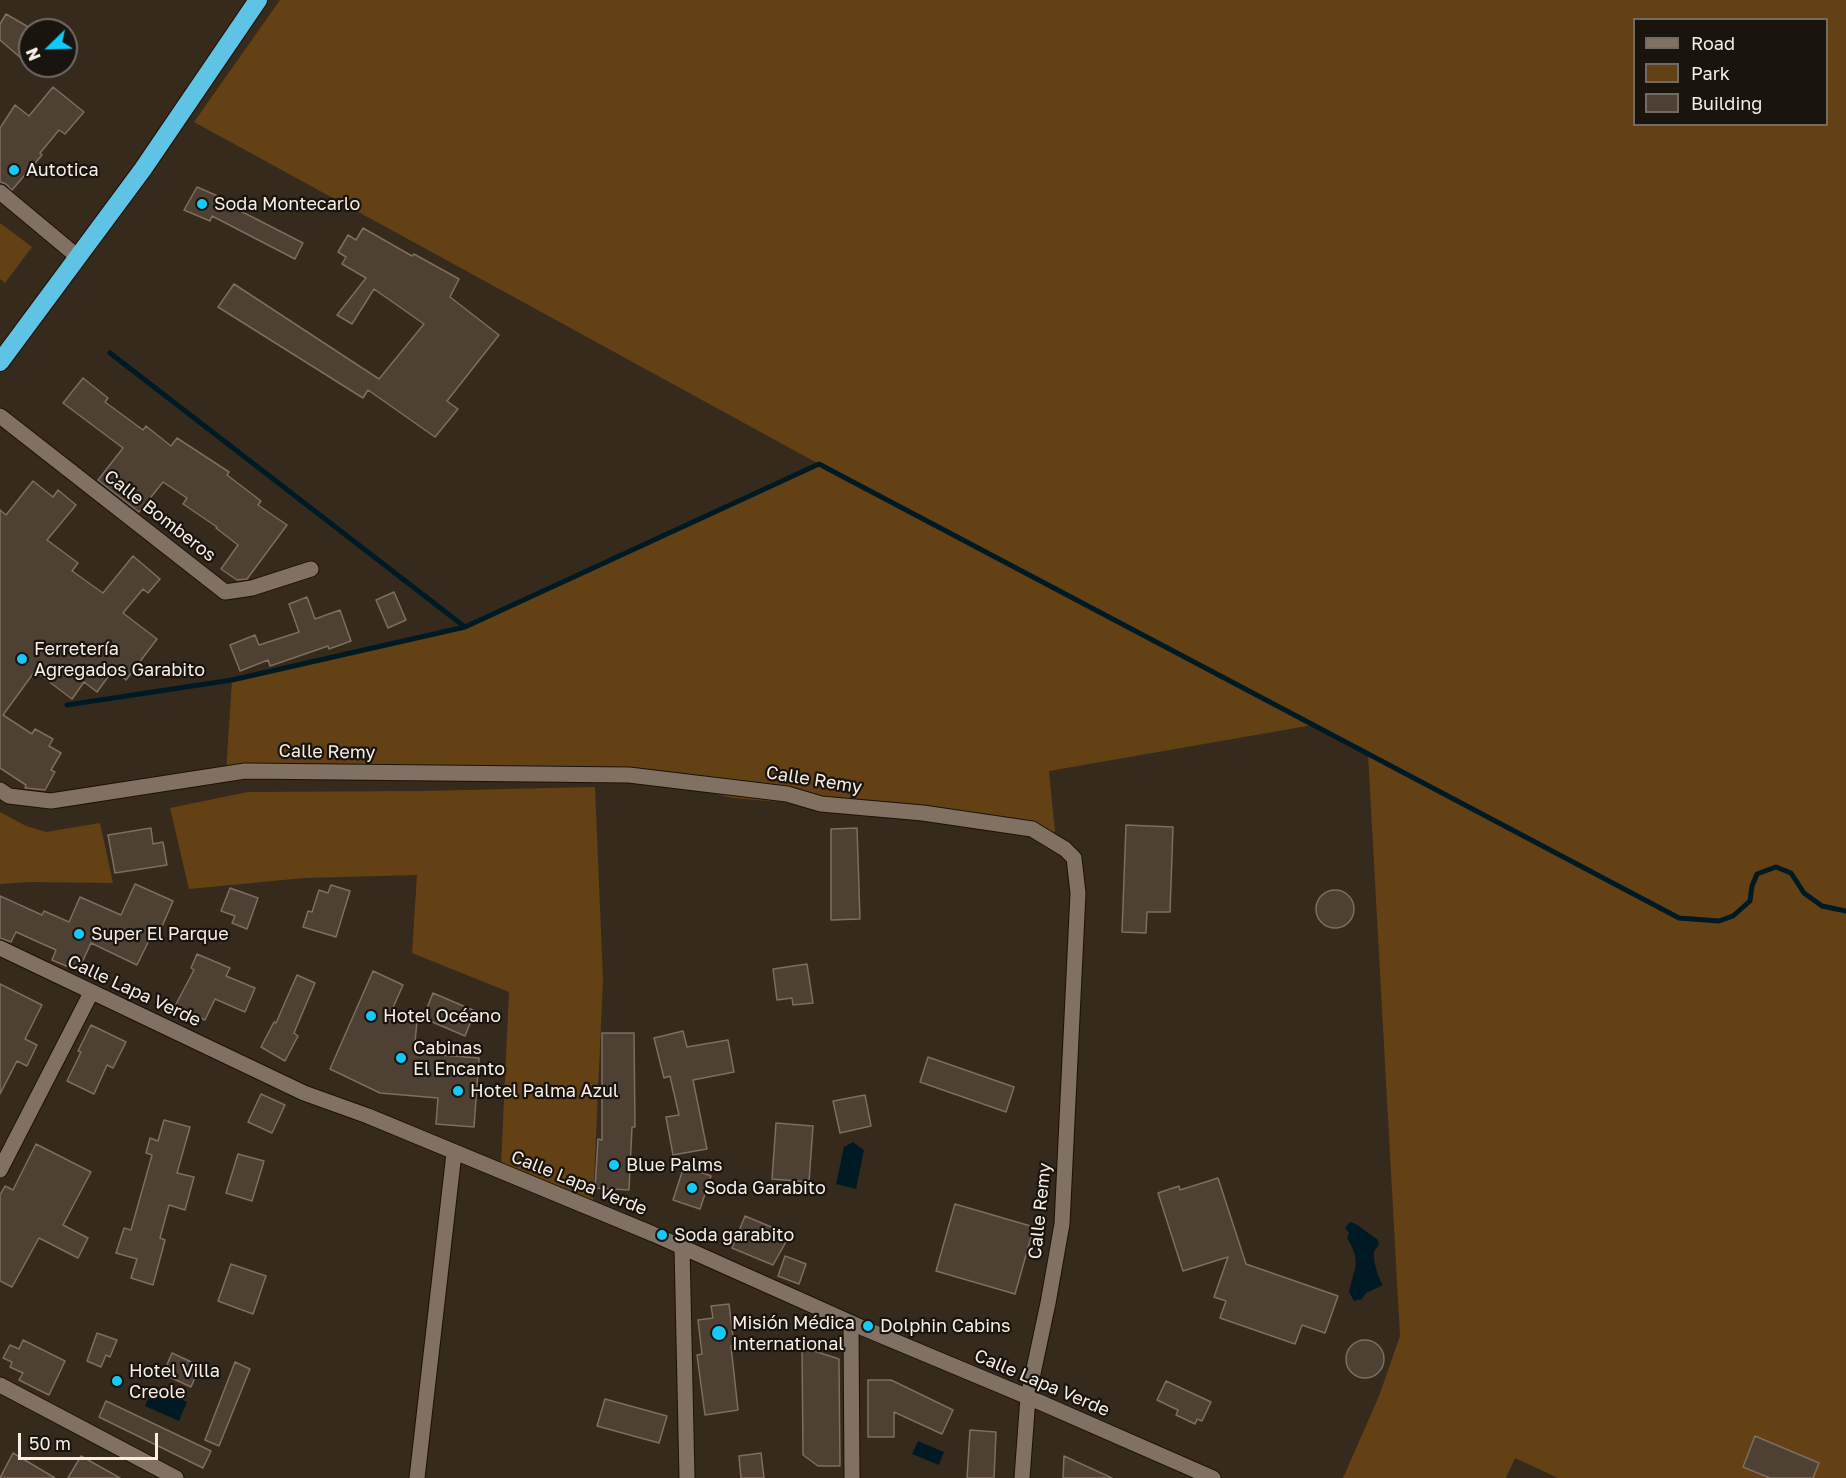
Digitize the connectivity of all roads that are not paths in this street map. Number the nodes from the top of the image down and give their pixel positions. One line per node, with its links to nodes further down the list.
1 (258, 0): 3 (highway)
2 (0, 192): 3 (street)
3 (78, 257): 4 (highway)
4 (0, 362)
5 (0, 416): 6 (street, Calle Bomberos)
6 (311, 568)
7 (0, 789): 15 (street, Calle Remy)
8 (0, 948): 9 (street, Calle Lapa Verde)
9 (92, 993): 10 (street, Calle Lapa Verde); 11 (street)
10 (454, 1153): 12 (street, Calle Lapa Verde); 18 (street)
11 (0, 1170)
12 (682, 1247): 13 (street, Calle Lapa Verde); 19 (street)
13 (851, 1323): 15 (street, Calle Lapa Verde); 20 (street)
14 (0, 1385): 17 (street)
15 (1028, 1398): 16 (street, Calle Lapa Verde); 21 (street, Calle Remy)
16 (1190, 1473): 22 (street, Calle Lapa Verde)
17 (176, 1478)
18 (417, 1478)
19 (687, 1478)
20 (852, 1478)
21 (1022, 1478)
22 (1213, 1478)

